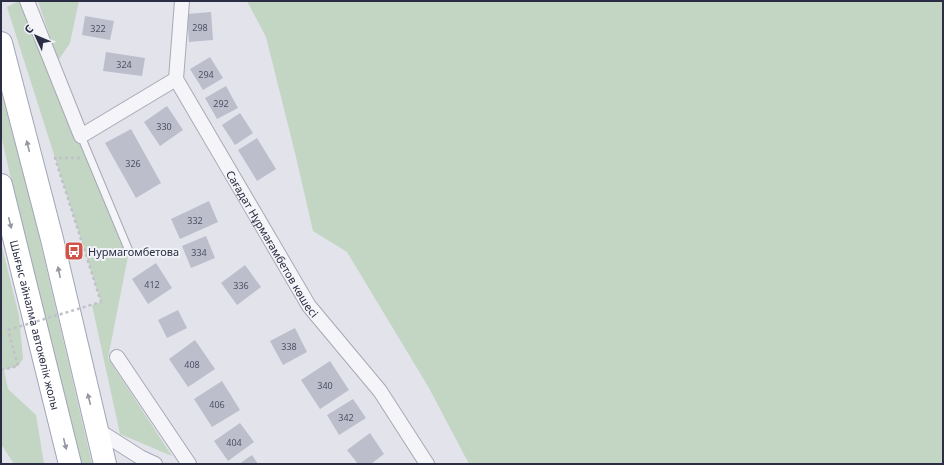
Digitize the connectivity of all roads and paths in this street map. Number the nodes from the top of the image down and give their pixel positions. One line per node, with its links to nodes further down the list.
1 (27, 1): 5 (street)
2 (182, 1): 4 (street)
3 (1, 43): 11 (main road, one-way to 3)
4 (176, 79): 5 (street); 16 (street, Сағадат Нұрмағамбетов көшесі)
5 (81, 136): 6 (lane)
6 (90, 158): 8 (lane); 10 (path, bridge)
7 (2, 196): 12 (main road, Шығыс айналма автокөлік жолы, one-way to 12)
8 (129, 251)
9 (117, 357): 15 (street)
10 (1, 370)
11 (96, 429): 13 (main road); 14 (street)
12 (70, 464)
13 (105, 464)
14 (155, 464)
15 (189, 464)
16 (427, 464)

